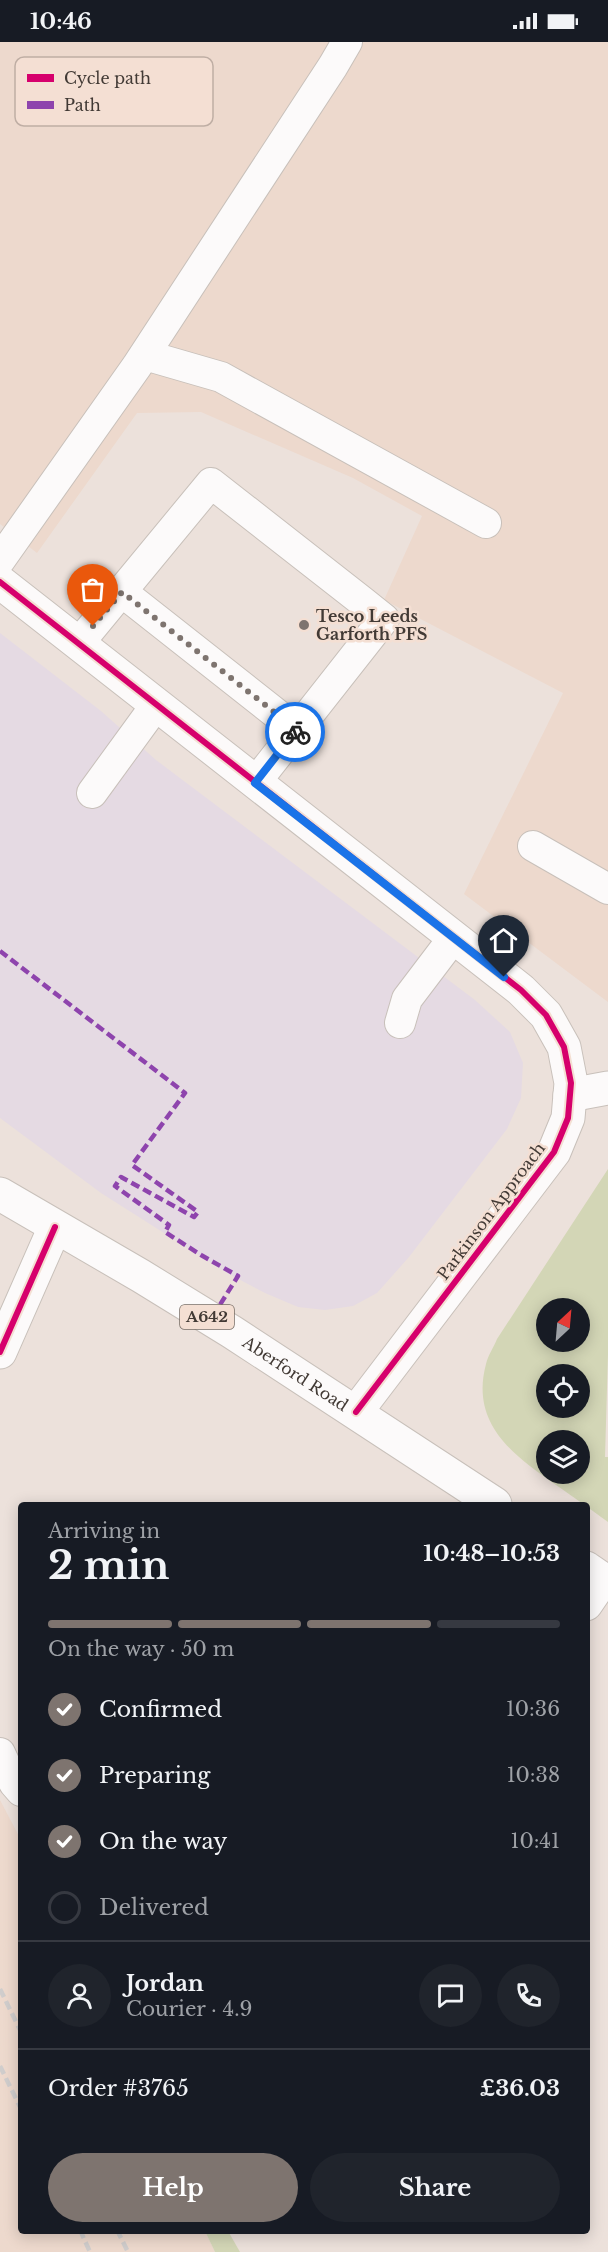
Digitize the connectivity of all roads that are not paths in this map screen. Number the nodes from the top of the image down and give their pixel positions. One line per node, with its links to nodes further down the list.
1 (347, 42): 2 (lane)
2 (145, 355): 3 (lane); 4 (lane)
3 (486, 523)
4 (0, 560)
5 (0, 582): 7 (street, Parkinson Approach)
6 (122, 592): 7 (lane); 9 (lane); 9 (lane)
7 (79, 644): 8 (street, Parkinson Approach)
8 (156, 705): 10 (street, Parkinson Approach); 11 (lane)
9 (297, 730): 10 (lane)
10 (255, 783): 14 (street, Parkinson Approach)
11 (92, 793)
12 (533, 846): 13 (lane)
13 (608, 889)
14 (454, 937): 15 (lane); 17 (street, Parkinson Approach)
15 (400, 1023)
16 (608, 1088): 17 (street)
17 (570, 1095): 21 (street, Parkinson Approach)
18 (0, 1194): 19 (street, Aberford Road / A642)
19 (55, 1227): 20 (street); 21 (street, Aberford Road / A642)
20 (0, 1352)
21 (356, 1412): 22 (street, Aberford Road / A642)
22 (492, 1502)
23 (0, 1753): 24 (lane)
24 (18, 1788)

